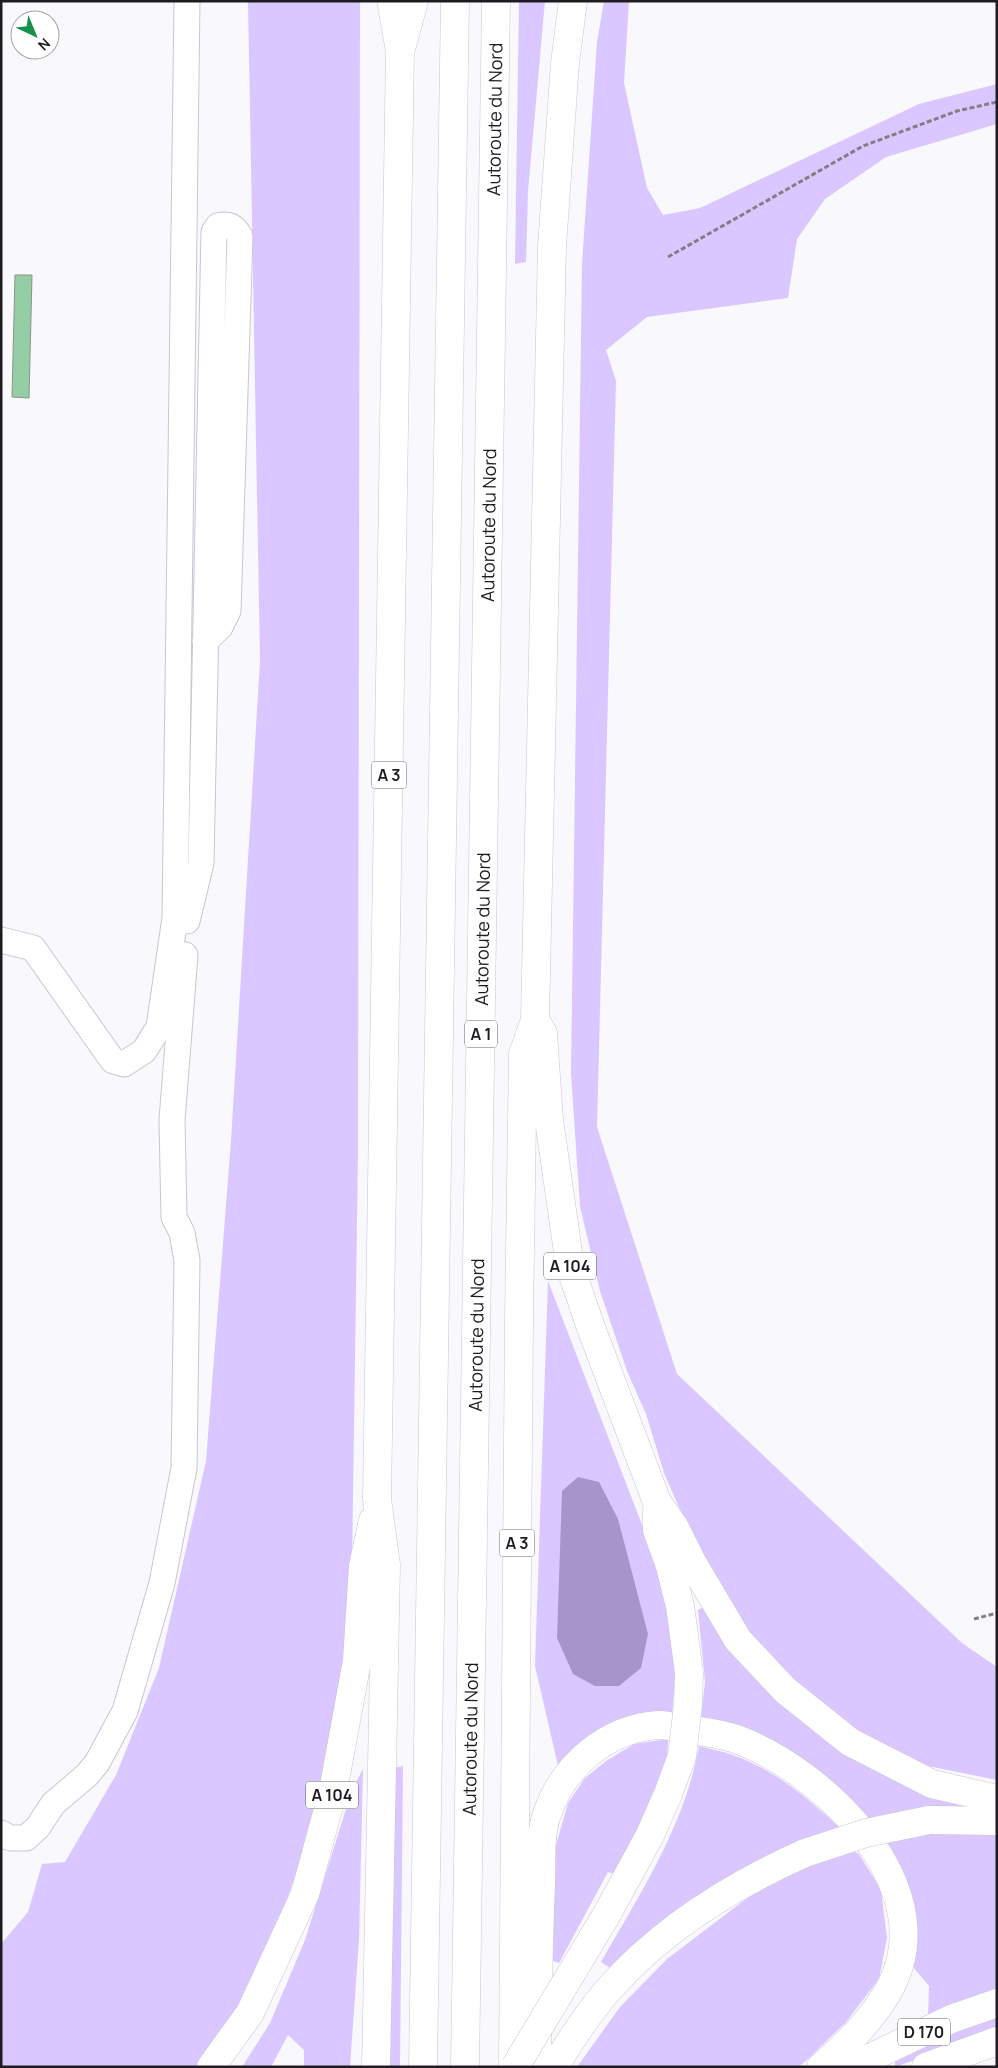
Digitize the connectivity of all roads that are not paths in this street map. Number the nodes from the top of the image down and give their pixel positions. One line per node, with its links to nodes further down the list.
1 (187, 1): 9 (lane)
2 (391, 1): 7 (highway)
3 (414, 1): 7 (highway, A 3)
4 (455, 1): 23 (highway, A 1)
5 (496, 1): 24 (highway, Autoroute du Nord / A 1)
6 (573, 1): 11 (highway, A 3)
7 (400, 51): 12 (highway, A 3)
8 (205, 641): 8 (lane); 9 (lane)
9 (181, 919): 10 (lane); 16 (lane)
10 (1, 940)
11 (535, 1020): 13 (highway, A 104); 25 (highway, A 3)
12 (377, 1499): 21 (highway, A 104); 22 (highway, A 3)
13 (657, 1502): 14 (highway); 25 (highway, A 104, bridge)
14 (997, 1799)
15 (997, 1820): 27 (highway, bridge)
16 (1, 1833)
17 (997, 2003): 20 (highway, D 170)
18 (997, 2041): 29 (highway, D 170)
19 (997, 2058): 30 (highway)
20 (852, 2066)
21 (211, 2067)
22 (376, 2067)
23 (424, 2067)
24 (465, 2067)
25 (514, 2067)
26 (538, 2067): 28 (highway)
27 (554, 2067)
28 (821, 2067)
29 (926, 2067)
30 (976, 2067)

